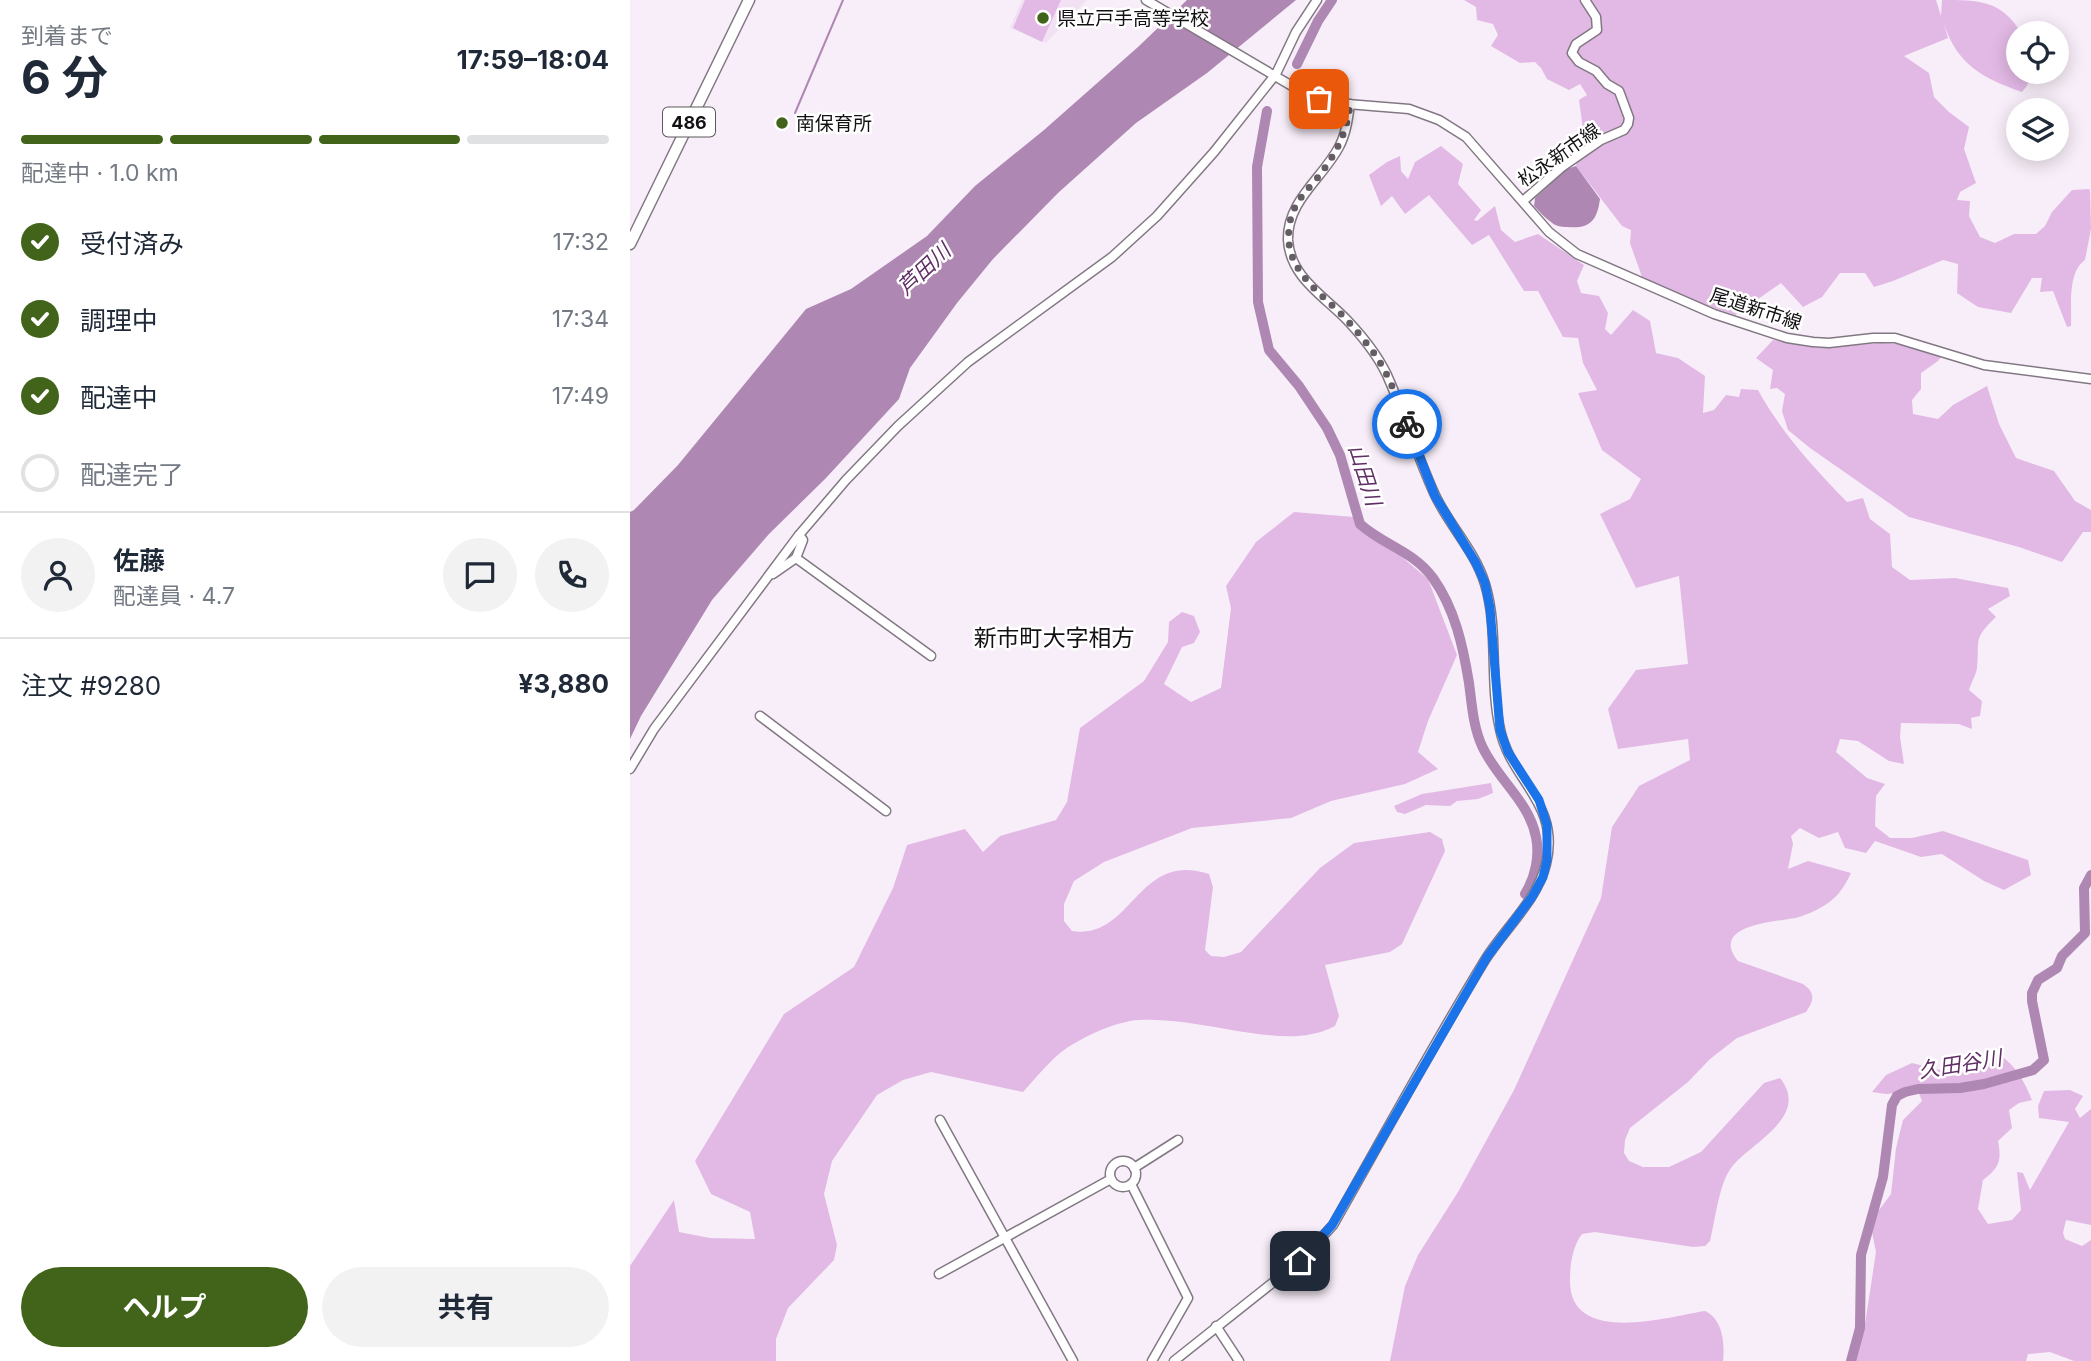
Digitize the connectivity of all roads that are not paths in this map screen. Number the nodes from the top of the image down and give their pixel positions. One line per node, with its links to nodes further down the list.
1 (749, 0): 8 (highway, 486)
2 (1146, 0): 5 (street, 松永新市線)
3 (1317, 0): 5 (street)
4 (1585, 0): 7 (street, 松永新市線)
5 (1276, 75): 6 (street, 松永新市線); 10 (street)
6 (1350, 104): 7 (street, 松永新市線); 24 (street)
7 (1523, 201): 9 (street, 尾道新市線)
8 (630, 244)
9 (2091, 379)
10 (799, 535): 11 (street); 12 (street)
11 (796, 558): 12 (street); 13 (street)
12 (769, 574): 15 (street)
13 (931, 656)
14 (760, 716): 16 (street)
15 (630, 769)
16 (886, 811)
17 (940, 1120): 22 (street)
18 (1178, 1140): 19 (street)
19 (1134, 1168): 20 (street); 21 (street)
20 (1111, 1179): 21 (street); 22 (street)
21 (1131, 1184): 26 (street)
22 (1007, 1237): 23 (street); 25 (street)
23 (939, 1274)
24 (1216, 1325): 27 (street); 28 (street)
25 (1073, 1361)
26 (1152, 1361)
27 (1174, 1361)
28 (1239, 1361)

